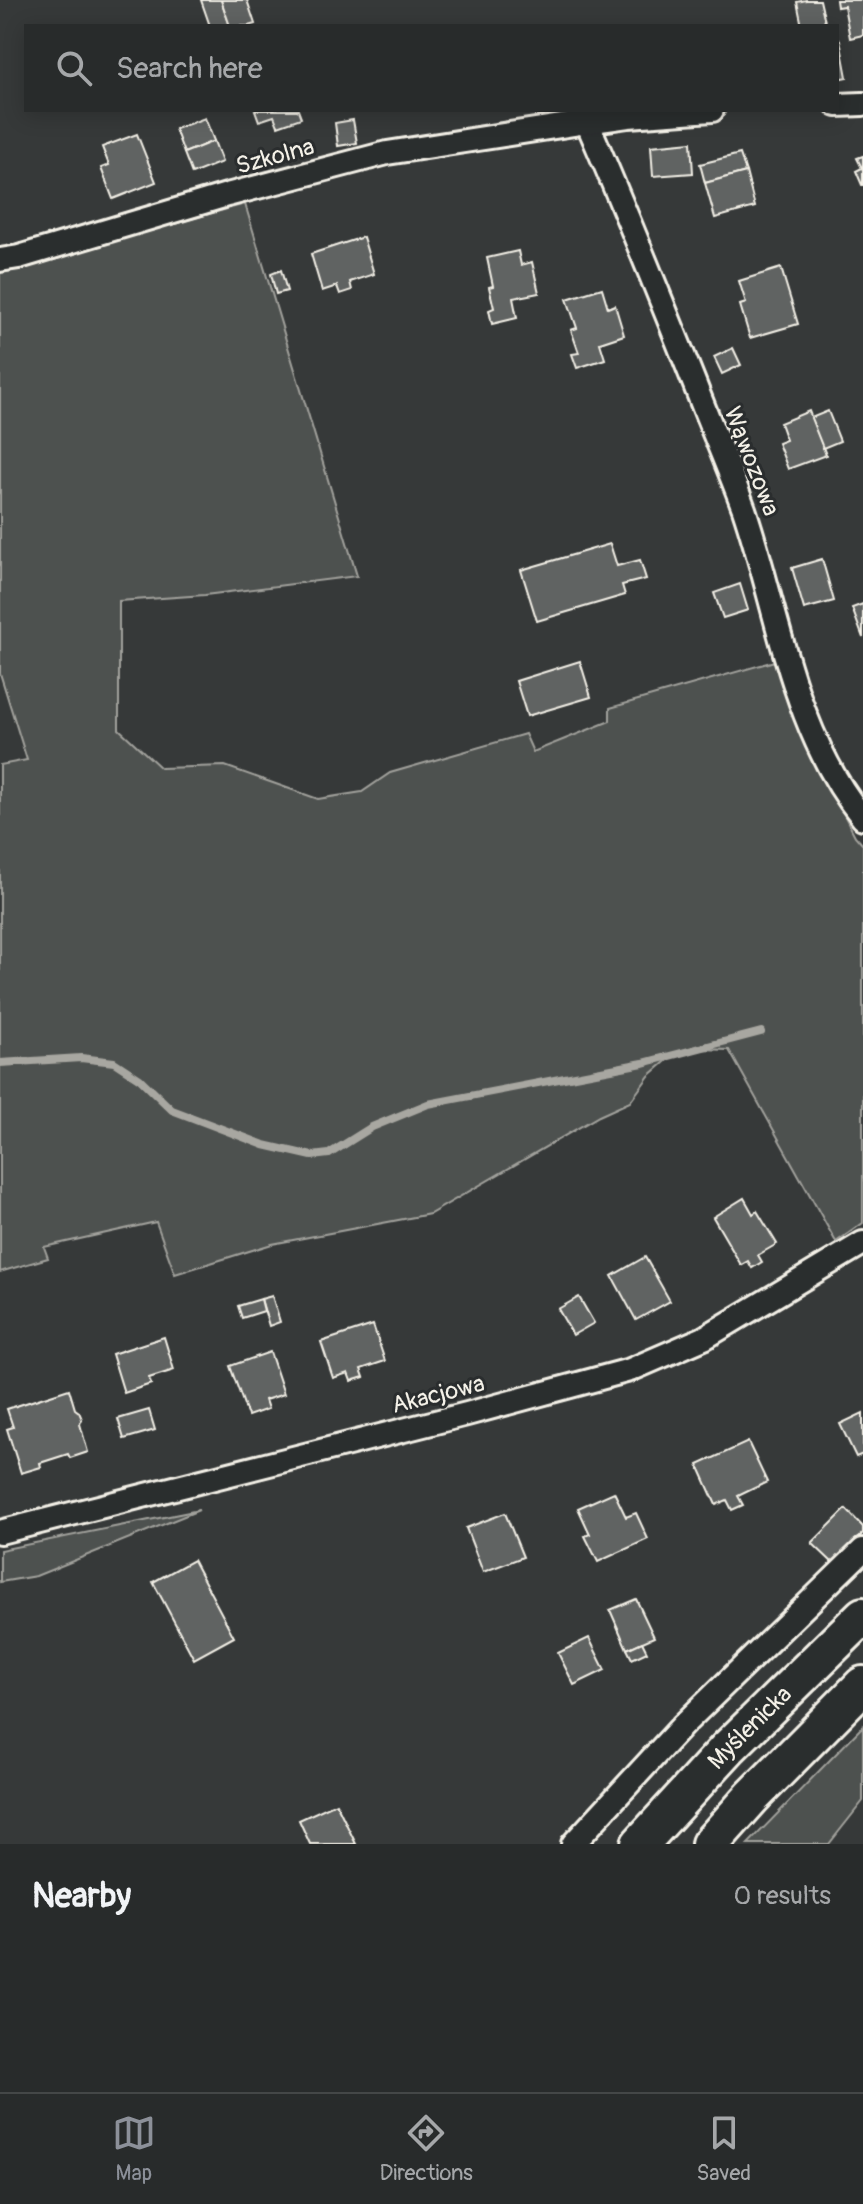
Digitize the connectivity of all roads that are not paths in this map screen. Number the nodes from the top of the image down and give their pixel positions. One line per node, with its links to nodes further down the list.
1 (863, 104): 2 (street)
2 (839, 105)
3 (684, 112): 4 (street, Szkolna)
4 (587, 122): 5 (street, Szkolna); 6 (street, Wąwozowa)
5 (0, 260)
6 (863, 818)
7 (863, 1243): 8 (street, Akacjowa)
8 (0, 1532)
9 (863, 1550): 12 (street)
10 (863, 1616): 13 (highway, Myślenicka)
11 (863, 1685): 14 (highway, Myślenicka)
12 (573, 1844)
13 (640, 1844)
14 (710, 1844)

